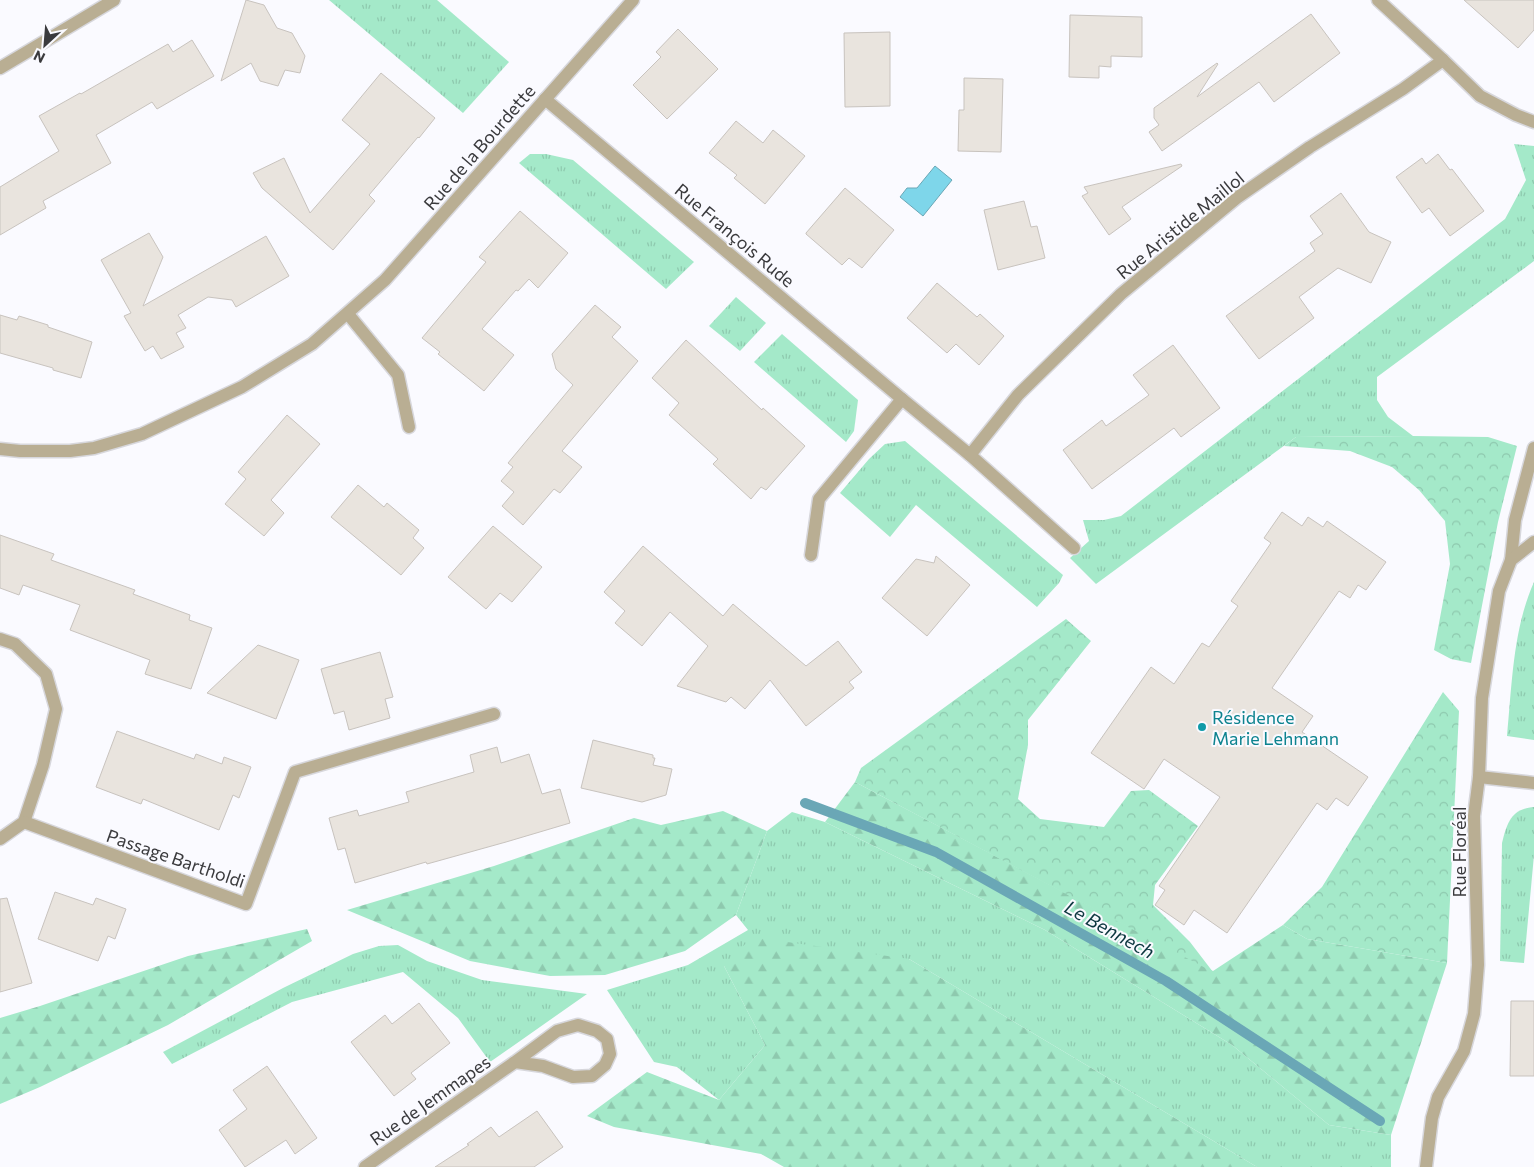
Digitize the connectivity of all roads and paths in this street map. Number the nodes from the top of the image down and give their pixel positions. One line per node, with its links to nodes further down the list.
1 (114, 0): 5 (street)
2 (633, 0): 6 (street, Rue de la Bourdette)
3 (1378, 0): 4 (street)
4 (1443, 60): 7 (street); 13 (street, Rue Aristide Maillol)
5 (0, 68)
6 (545, 99): 8 (street, Rue de la Bourdette); 9 (street, Rue François Rude)
7 (1534, 122)
8 (348, 314): 10 (street); 12 (street, Rue de la Bourdette)
9 (902, 399): 13 (street, Rue François Rude); 16 (street)
10 (409, 427)
11 (1534, 448): 17 (street, Rue Floréal)
12 (0, 449)
13 (970, 455): 15 (street, Rue François Rude)
14 (1534, 542): 17 (street)
15 (1074, 548)
16 (810, 555)
17 (1511, 560): 20 (street, Rue Floréal)
18 (0, 639): 22 (street)
19 (494, 714): 22 (street, Passage Bartholdi)
20 (1479, 777): 21 (street); 26 (street, Rue Floréal)
21 (1534, 783)
22 (24, 822): 23 (street)
23 (0, 839)
24 (515, 1062): 24 (street, Rue de Jemmapes); 25 (street, Rue de Jemmapes)
25 (366, 1167)
26 (1426, 1167)

